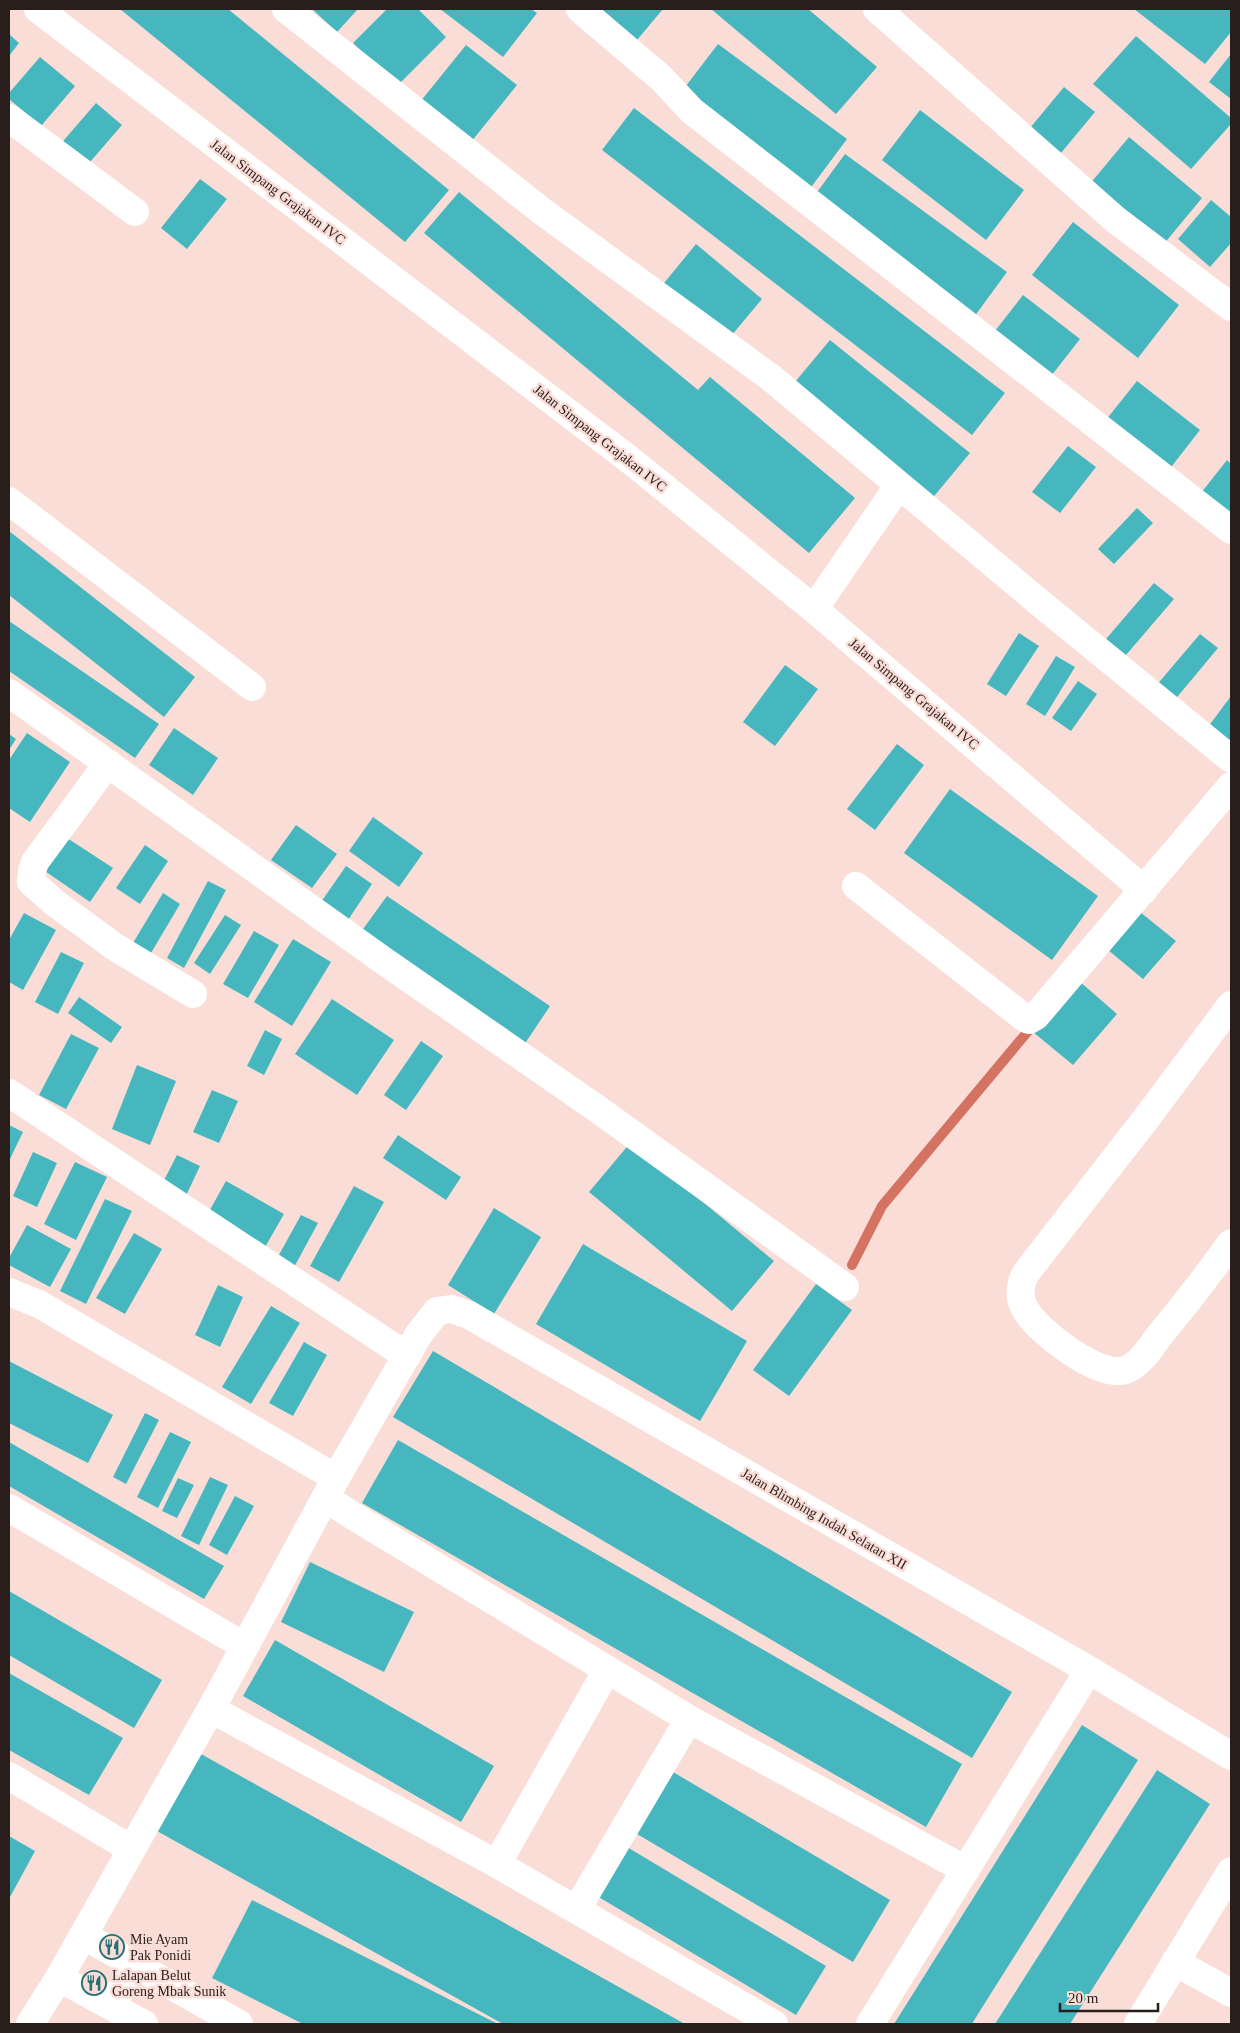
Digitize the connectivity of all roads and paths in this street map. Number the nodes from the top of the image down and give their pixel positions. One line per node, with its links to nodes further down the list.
1 (38, 9): 11 (street, Jalan Simpang Grajakan IVC)
2 (286, 9): 8 (street)
3 (580, 9): 10 (street)
4 (877, 9): 7 (street)
5 (9, 118): 6 (street)
6 (135, 212)
7 (1231, 308)
8 (899, 485): 11 (street); 14 (street)
9 (9, 501): 12 (street)
10 (1231, 530)
11 (814, 609): 18 (street, Jalan Simpang Grajakan IVC)
12 (252, 687)
13 (9, 693): 15 (street)
14 (1231, 759)
15 (108, 762): 19 (street); 23 (street)
16 (1231, 786): 18 (street)
17 (856, 886): 18 (street)
18 (1144, 890)
19 (193, 994)
20 (1231, 1005): 22 (street)
21 (9, 1093): 25 (street)
22 (1231, 1243)
23 (845, 1287)
24 (9, 1292): 26 (street)
25 (413, 1345): 26 (street); 30 (street, Jalan Blimbing Indah Selatan XII)
26 (331, 1488): 28 (street); 29 (street)
27 (9, 1508): 28 (street)
28 (244, 1646): 31 (street)
29 (606, 1670): 32 (street); 36 (street)
30 (1089, 1670): 33 (street, Jalan Blimbing Indah Selatan XII); 37 (street)
31 (211, 1709): 35 (street); 36 (street)
32 (689, 1719): 37 (street); 39 (street)
33 (1231, 1756)
34 (9, 1776): 35 (street)
35 (131, 1849): 40 (street)
36 (497, 1864): 39 (street)
37 (966, 1870): 50 (street)
38 (1231, 1872): 42 (street)
39 (577, 1909): 49 (street)
40 (83, 1935): 41 (street); 43 (street)
41 (124, 1960): 45 (street); 48 (street)
42 (1175, 1962): 44 (street); 51 (street)
43 (58, 1978): 45 (street); 46 (street)
44 (1231, 1993)
45 (112, 2006): 47 (street)
46 (30, 2024)
47 (144, 2024)
48 (238, 2024)
49 (774, 2024)
50 (870, 2024)
51 (1138, 2024)

